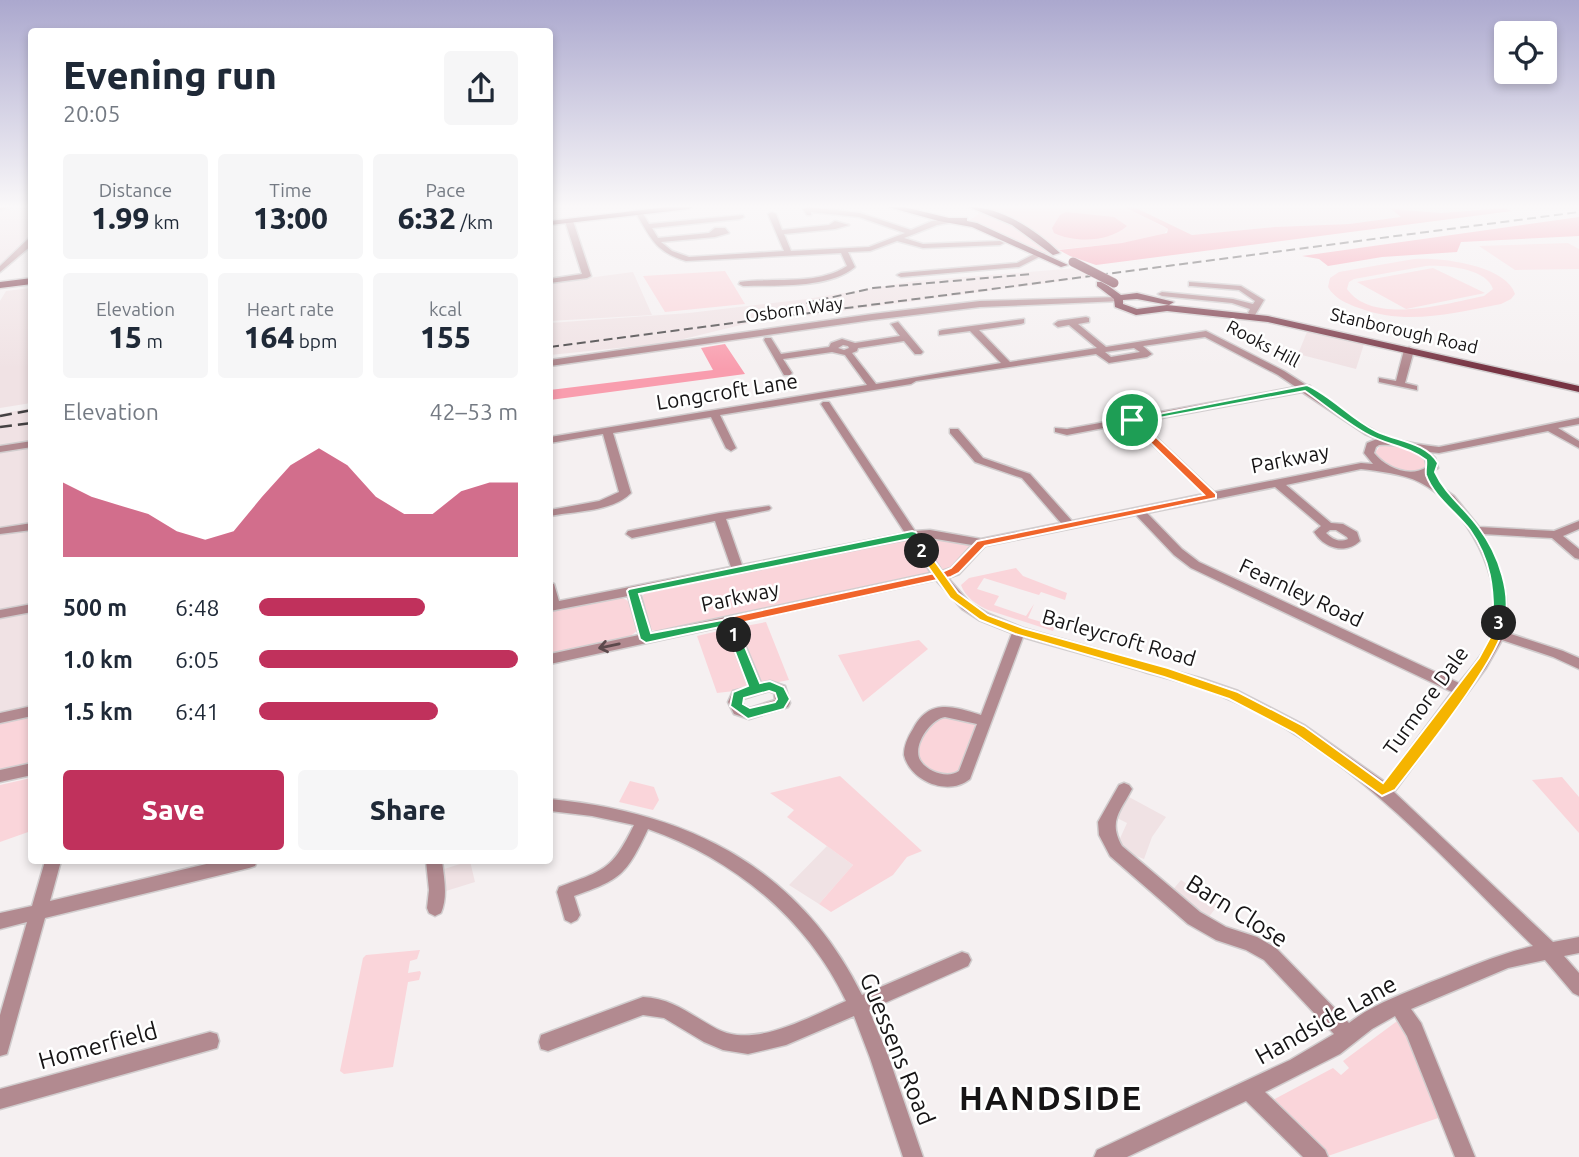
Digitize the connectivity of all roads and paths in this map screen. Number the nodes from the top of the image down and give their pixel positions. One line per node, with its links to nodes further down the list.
1 (582, 261): 8 (street)
2 (848, 261): 10 (street)
3 (1027, 261): 7 (street)
4 (1060, 261): 6 (main road)
5 (1064, 261): 6 (main road)
6 (1068, 264): 14 (main road, bridge); 15 (main road)
7 (901, 275)
8 (553, 281)
9 (28, 282): 12 (main road)
10 (743, 284)
11 (1192, 284): 18 (street)
12 (0, 285)
13 (1163, 294): 18 (street)
14 (1142, 297): 15 (main road); 17 (main road); 20 (main road, Stanborough Road)
15 (1118, 298): 16 (street, Osborn Way); 19 (main road)
16 (1087, 302): 19 (street, Osborn Way); 38 (street, Osborn Way)
17 (1155, 308): 19 (main road, Stanborough Road); 20 (main road, Stanborough Road)
18 (1255, 308): 20 (main road, Stanborough Road); 34 (main road, Stanborough Road)
19 (1125, 309)
20 (1226, 313)
21 (1086, 320): 23 (street)
22 (1021, 321): 26 (street)
23 (1072, 322): 25 (street); 33 (street)
24 (895, 324): 29 (street)
25 (1058, 324)
26 (974, 329): 27 (street); 40 (street)
27 (942, 333)
28 (1208, 335): 31 (street, Longcroft Lane); 46 (street, Rooks Hill)
29 (906, 338): 32 (street); 35 (street)
30 (768, 340): 36 (street)
31 (1136, 345): 33 (street, Longcroft Lane); 37 (street)
32 (850, 349): 36 (street); 45 (street)
33 (1101, 350): 37 (street); 40 (street, Longcroft Lane)
34 (1409, 350): 44 (street); 48 (main road, Stanborough Road)
35 (918, 352)
36 (778, 357): 41 (street)
37 (1109, 360): 39 (street)
38 (553, 363)
39 (1095, 363)
40 (1008, 365): 42 (street, Longcroft Lane)
41 (787, 373)
42 (915, 380): 45 (street, Longcroft Lane)
43 (1382, 380): 44 (street)
44 (1400, 384): 47 (street)
45 (873, 387): 50 (street, Longcroft Lane)
46 (1307, 388): 51 (street); 57 (street, Rooks Hill)
47 (1415, 388)
48 (1578, 389)
49 (826, 404): 86 (street)
50 (715, 414): 55 (street, Longcroft Lane); 64 (street)
51 (1132, 420): 54 (street); 74 (street)
52 (1579, 421): 53 (street)
53 (1549, 427): 63 (street); 67 (street)
54 (1059, 430)
55 (607, 431): 59 (street, Longcroft Lane); 77 (street)
56 (954, 431): 79 (street)
57 (1369, 432): 60 (street, Rooks Hill); 66 (street)
58 (28, 439): 61 (street)
59 (553, 440)
60 (1391, 441): 66 (street); 67 (street, Rooks Hill)
61 (0, 443)
62 (28, 445): 65 (street)
63 (1579, 445)
64 (731, 448)
65 (0, 449)
66 (1371, 451): 68 (street, Parkway); 69 (street)
67 (1435, 454): 70 (street)
68 (1361, 466): 69 (street, Parkway); 72 (street, Parkway)
69 (1389, 469): 71 (street, Parkway)
70 (1430, 472): 71 (street); 73 (street, Turmore Dale)
71 (1410, 474): 73 (street, Turmore Dale)
72 (1277, 483): 74 (street, Parkway); 81 (street)
73 (1436, 484): 83 (street, Turmore Dale)
74 (1212, 496): 76 (street, Parkway)
75 (765, 508): 78 (street)
76 (1139, 511): 79 (street, Parkway); 103 (street, Fearnley Road)
77 (553, 512)
78 (719, 516): 85 (street); 90 (street)
79 (1069, 525): 88 (street, Parkway)
80 (1579, 525): 87 (street)
81 (1328, 526)
82 (28, 527): 84 (street)
83 (1476, 530): 87 (street); 98 (street, Turmore Dale)
84 (1, 531)
85 (632, 534)
86 (912, 535): 88 (street, Parkway); 90 (street, Parkway); 91 (street)
87 (1555, 535): 89 (street)
88 (981, 543): 91 (street, Parkway)
89 (1579, 555)
90 (738, 570): 92 (street, Parkway)
91 (939, 576): 96 (street, Parkway); 97 (street, Barleycroft Road)
92 (633, 591): 93 (street, Parkway); 99 (street)
93 (553, 607)
94 (28, 609): 95 (street)
95 (0, 614)
96 (729, 621): 99 (street, Parkway); 102 (street)
97 (1019, 631): 106 (street); 110 (street, Barleycroft Road)
98 (1498, 634): 101 (street); 103 (street, Turmore Dale)
99 (646, 639): 100 (street, Parkway, one-way to 100)
100 (553, 658)
101 (1579, 664)
102 (756, 688)
103 (1461, 690): 110 (street, Turmore Dale)
104 (28, 712): 105 (street)
105 (0, 718)
106 (986, 722): 106 (street)
107 (28, 770): 108 (street)
108 (0, 776)
109 (1124, 789): 126 (street, Barn Close)
110 (1382, 791): 121 (street, Barleycroft Road)
111 (553, 805): 112 (street, Guessens Road)
112 (644, 821): 118 (street); 124 (street, Guessens Road)
113 (52, 864): 117 (street)
114 (237, 864): 117 (street)
115 (434, 864): 116 (street)
116 (435, 908)
117 (38, 912): 119 (street); 129 (street)
118 (571, 915)
119 (0, 921)
120 (1579, 946): 121 (street, Handside Lane)
121 (1549, 951): 123 (street); 125 (street, Handside Lane)
122 (962, 960): 124 (street)
123 (1579, 987)
124 (858, 1005): 128 (street); 133 (street, Guessens Road)
125 (1398, 1005): 126 (street, Handside Lane); 136 (street)
126 (1348, 1035): 130 (street, Handside Lane)
127 (210, 1041): 131 (street, Homerfield)
128 (548, 1042)
129 (0, 1047)
130 (1249, 1090): 132 (street, Handside Lane); 135 (street)
131 (0, 1099)
132 (1130, 1152): 134 (street, Handside Lane)
133 (913, 1157)
134 (1104, 1157)
135 (1318, 1157)
136 (1465, 1157)

